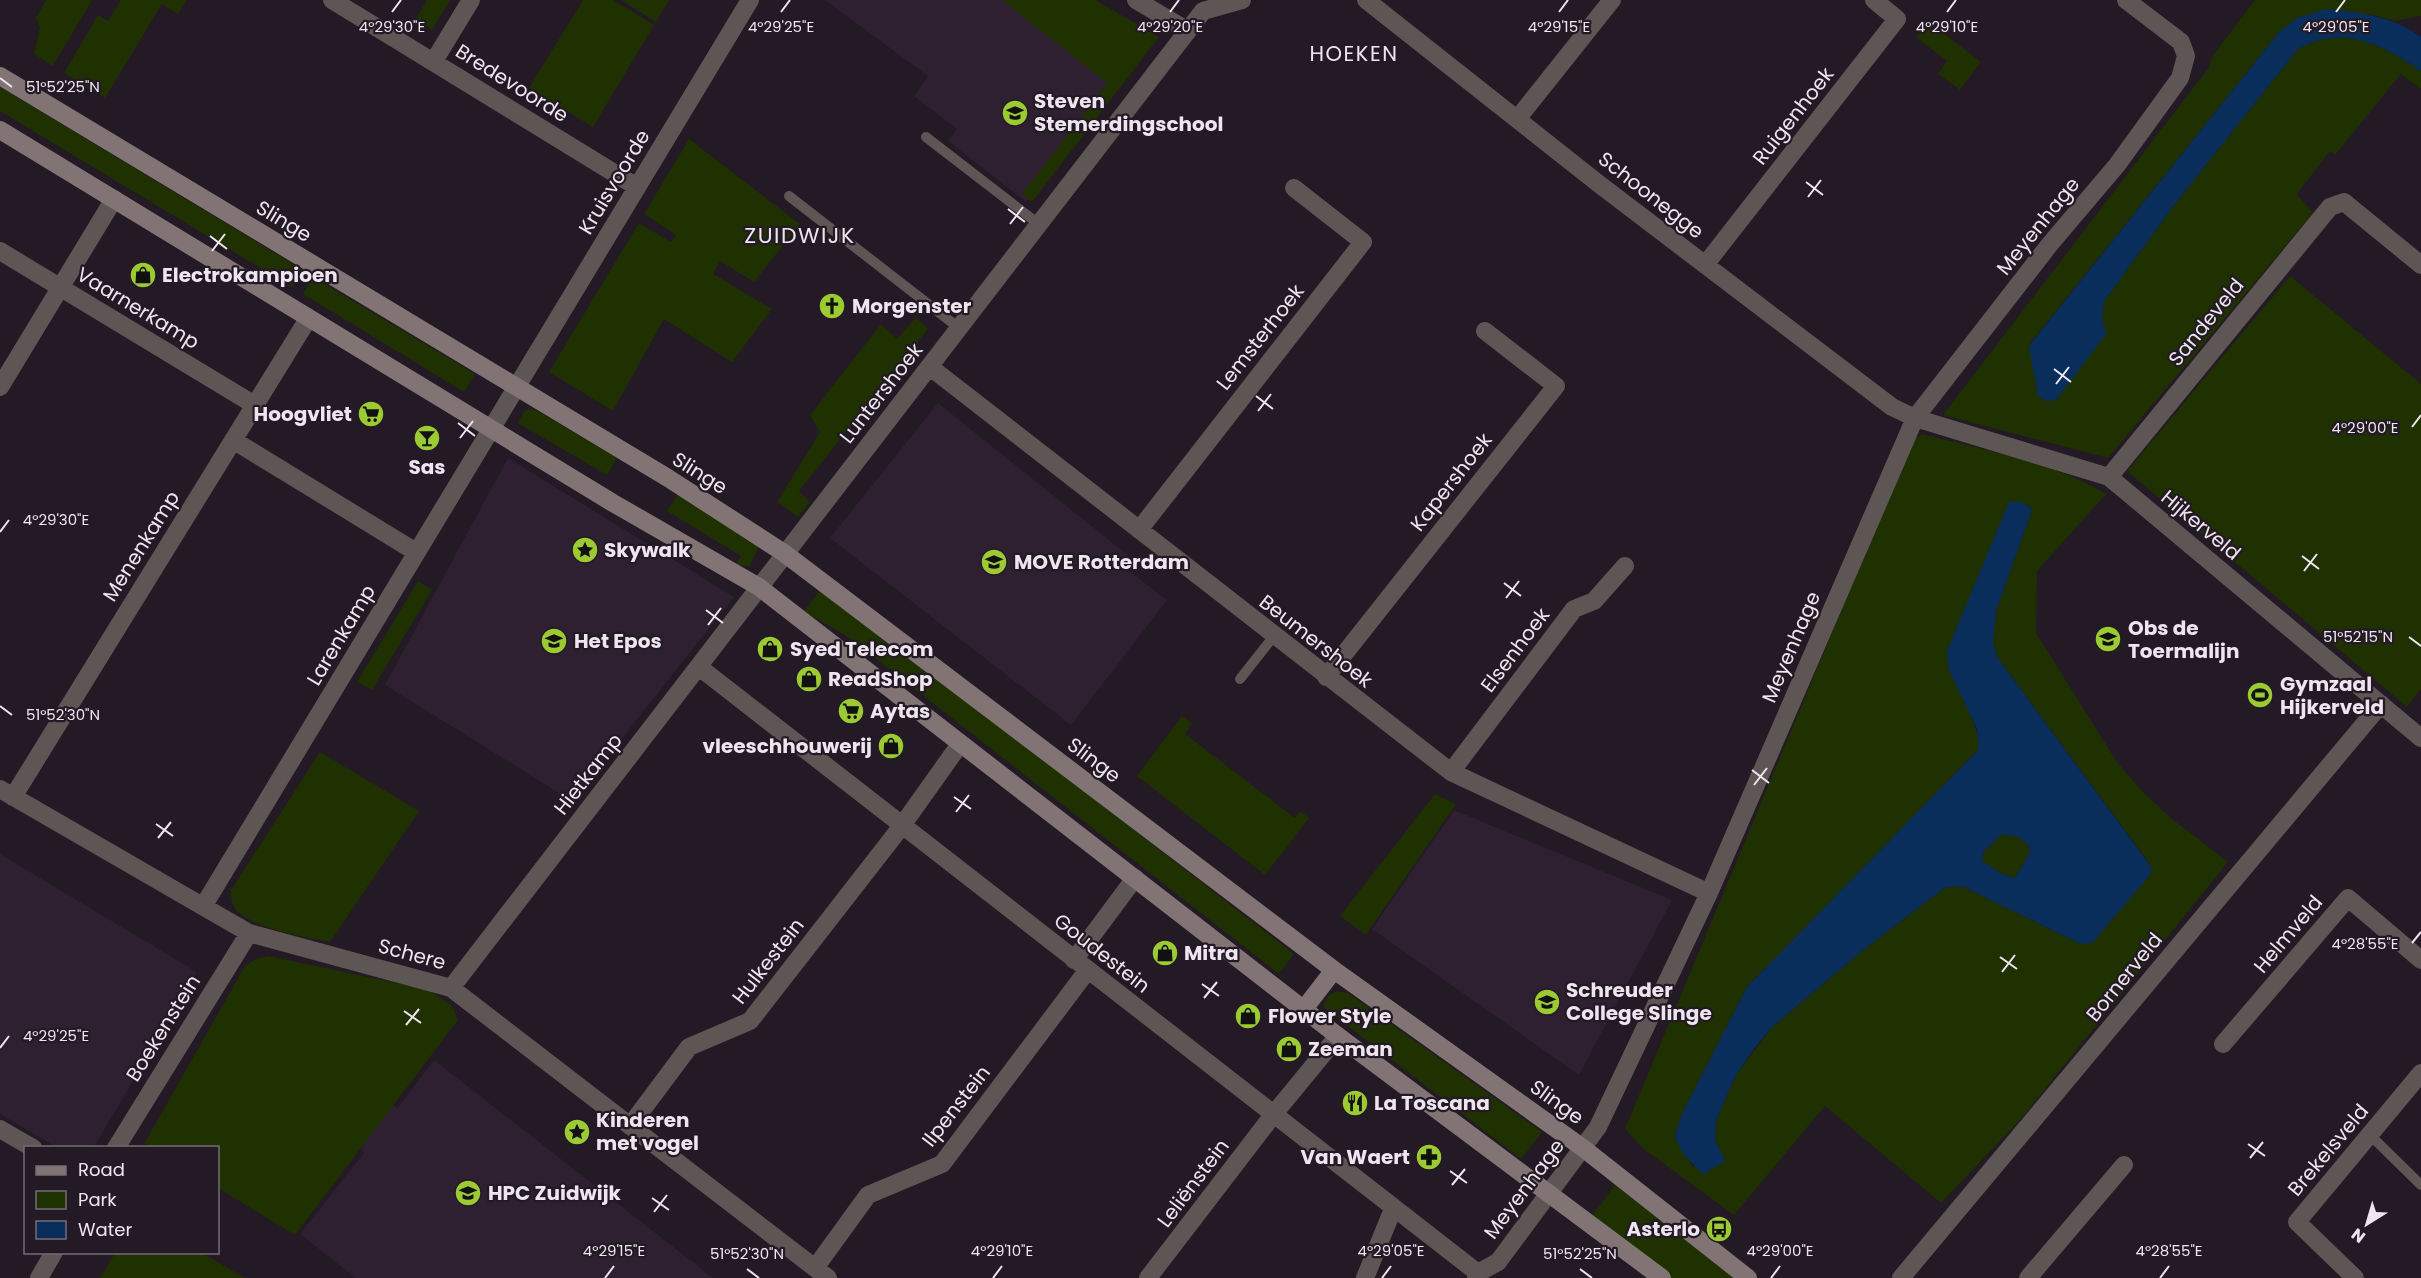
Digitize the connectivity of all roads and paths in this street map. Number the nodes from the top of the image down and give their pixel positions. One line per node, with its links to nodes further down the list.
1 (332, 0): 11 (street, Bredevoorde)
2 (471, 0): 11 (street)
3 (750, 0): 16 (street, Kruisvoorde)
4 (1136, 0): 10 (street)
5 (1242, 0): 10 (street)
6 (1366, 0): 13 (street, Schoonegge)
7 (1612, 0): 13 (street)
8 (1874, 0): 22 (street, Ruigenhoek)
9 (2126, 0): 32 (street, Meyenhage)
10 (1188, 31): 20 (street, Luntershoek)
11 (434, 61): 16 (street, Bredevoorde)
12 (0, 76): 30 (main road, Slinge)
13 (1518, 118): 22 (street, Schoonegge)
14 (0, 130): 19 (main road)
15 (926, 137): 20 (lane)
16 (638, 187): 30 (street, Kruisvoorde)
17 (1294, 188): 36 (street, Lemsterhoek)
18 (789, 195): 26 (lane)
19 (114, 199): 24 (street); 25 (main road)
20 (1040, 225): 26 (street, Luntershoek)
21 (0, 251): 24 (street, Vaarnerkamp)
22 (1705, 265): 32 (street, Schoonegge)
23 (2421, 265): 35 (street, Sandeveld)
24 (61, 288): 29 (street); 31 (street, Vaarnerkamp)
25 (308, 319): 31 (street, Menenkamp); 33 (main road)
26 (959, 328): 28 (street, Luntershoek)
27 (1485, 331): 43 (street, Kapershoek)
28 (930, 367): 36 (street, Beumershoek); 38 (street, Luntershoek)
29 (0, 387)
30 (516, 387): 33 (street, Larenkamp); 38 (main road, Slinge)
31 (254, 404): 34 (street, Menenkamp)
32 (1914, 417): 35 (street, Hijkerveld); 52 (street, Meyenhage)
33 (491, 428): 37 (street, Larenkamp); 40 (main road)
34 (233, 440): 37 (street); 49 (street, Menenkamp)
35 (2109, 477): 45 (street, Hijkerveld)
36 (1139, 530): 41 (street, Beumershoek)
37 (416, 552): 53 (street, Larenkamp)
38 (784, 553): 40 (street, Luntershoek); 57 (main road, Slinge)
39 (1625, 566): 48 (street, Elsenhoek)
40 (759, 587): 42 (street, Hietkamp); 47 (main road)
41 (1274, 636): 43 (street, Beumershoek); 44 (lane)
42 (699, 667): 50 (street, Goudestein); 58 (street, Hietkamp)
43 (1326, 677): 48 (street, Beumershoek)
44 (1240, 679)
45 (2381, 704): 46 (street, Hijkerveld); 82 (street, Bornerveld)
46 (2421, 738)
47 (960, 744): 50 (street); 51 (main road)
48 (1451, 772): 52 (street, Beumershoek)
49 (6, 793): 53 (street, Schere)
50 (901, 827): 56 (street, Goudestein); 64 (street, Hulkestein)
51 (1135, 878): 56 (street); 59 (main road)
52 (1709, 893): 69 (street, Meyenhage)
53 (204, 905): 54 (street, Schere)
54 (249, 933): 58 (street, Schere); 68 (street, Boekenstein)
55 (2421, 960): 61 (street, Helmveld)
56 (1081, 965): 63 (street, Goudestein); 75 (street, Ilpenstein)
57 (1334, 970): 59 (main road); 69 (main road, Slinge)
58 (451, 988): 64 (street, Schere)
59 (1304, 1009): 60 (main road)
60 (1338, 1036): 63 (street); 72 (main road)
61 (2223, 1044)
62 (2421, 1074): 66 (street, Brekelsveld)
63 (1273, 1115): 73 (street, Goudestein); 78 (street, Leliënstein)
64 (630, 1126): 75 (street, Schere)
65 (0, 1129): 67 (street)
66 (2370, 1135): 71 (lane); 84 (street, Brekelsveld)
67 (30, 1146)
68 (117, 1146)
69 (1583, 1148): 72 (street, Meyenhage); 81 (main road, Slinge)
70 (2124, 1165): 83 (street)
71 (2421, 1185)
72 (1548, 1194): 76 (street, Meyenhage); 80 (main road)
73 (1394, 1209): 76 (street, Goudestein); 79 (street)
74 (53, 1254): 77 (street)
75 (821, 1273)
76 (1477, 1276)
77 (39, 1278)
78 (1148, 1278)
79 (1365, 1278)
80 (1662, 1278)
81 (1748, 1278)
82 (1901, 1278)
83 (2028, 1278)
84 (2355, 1278)

